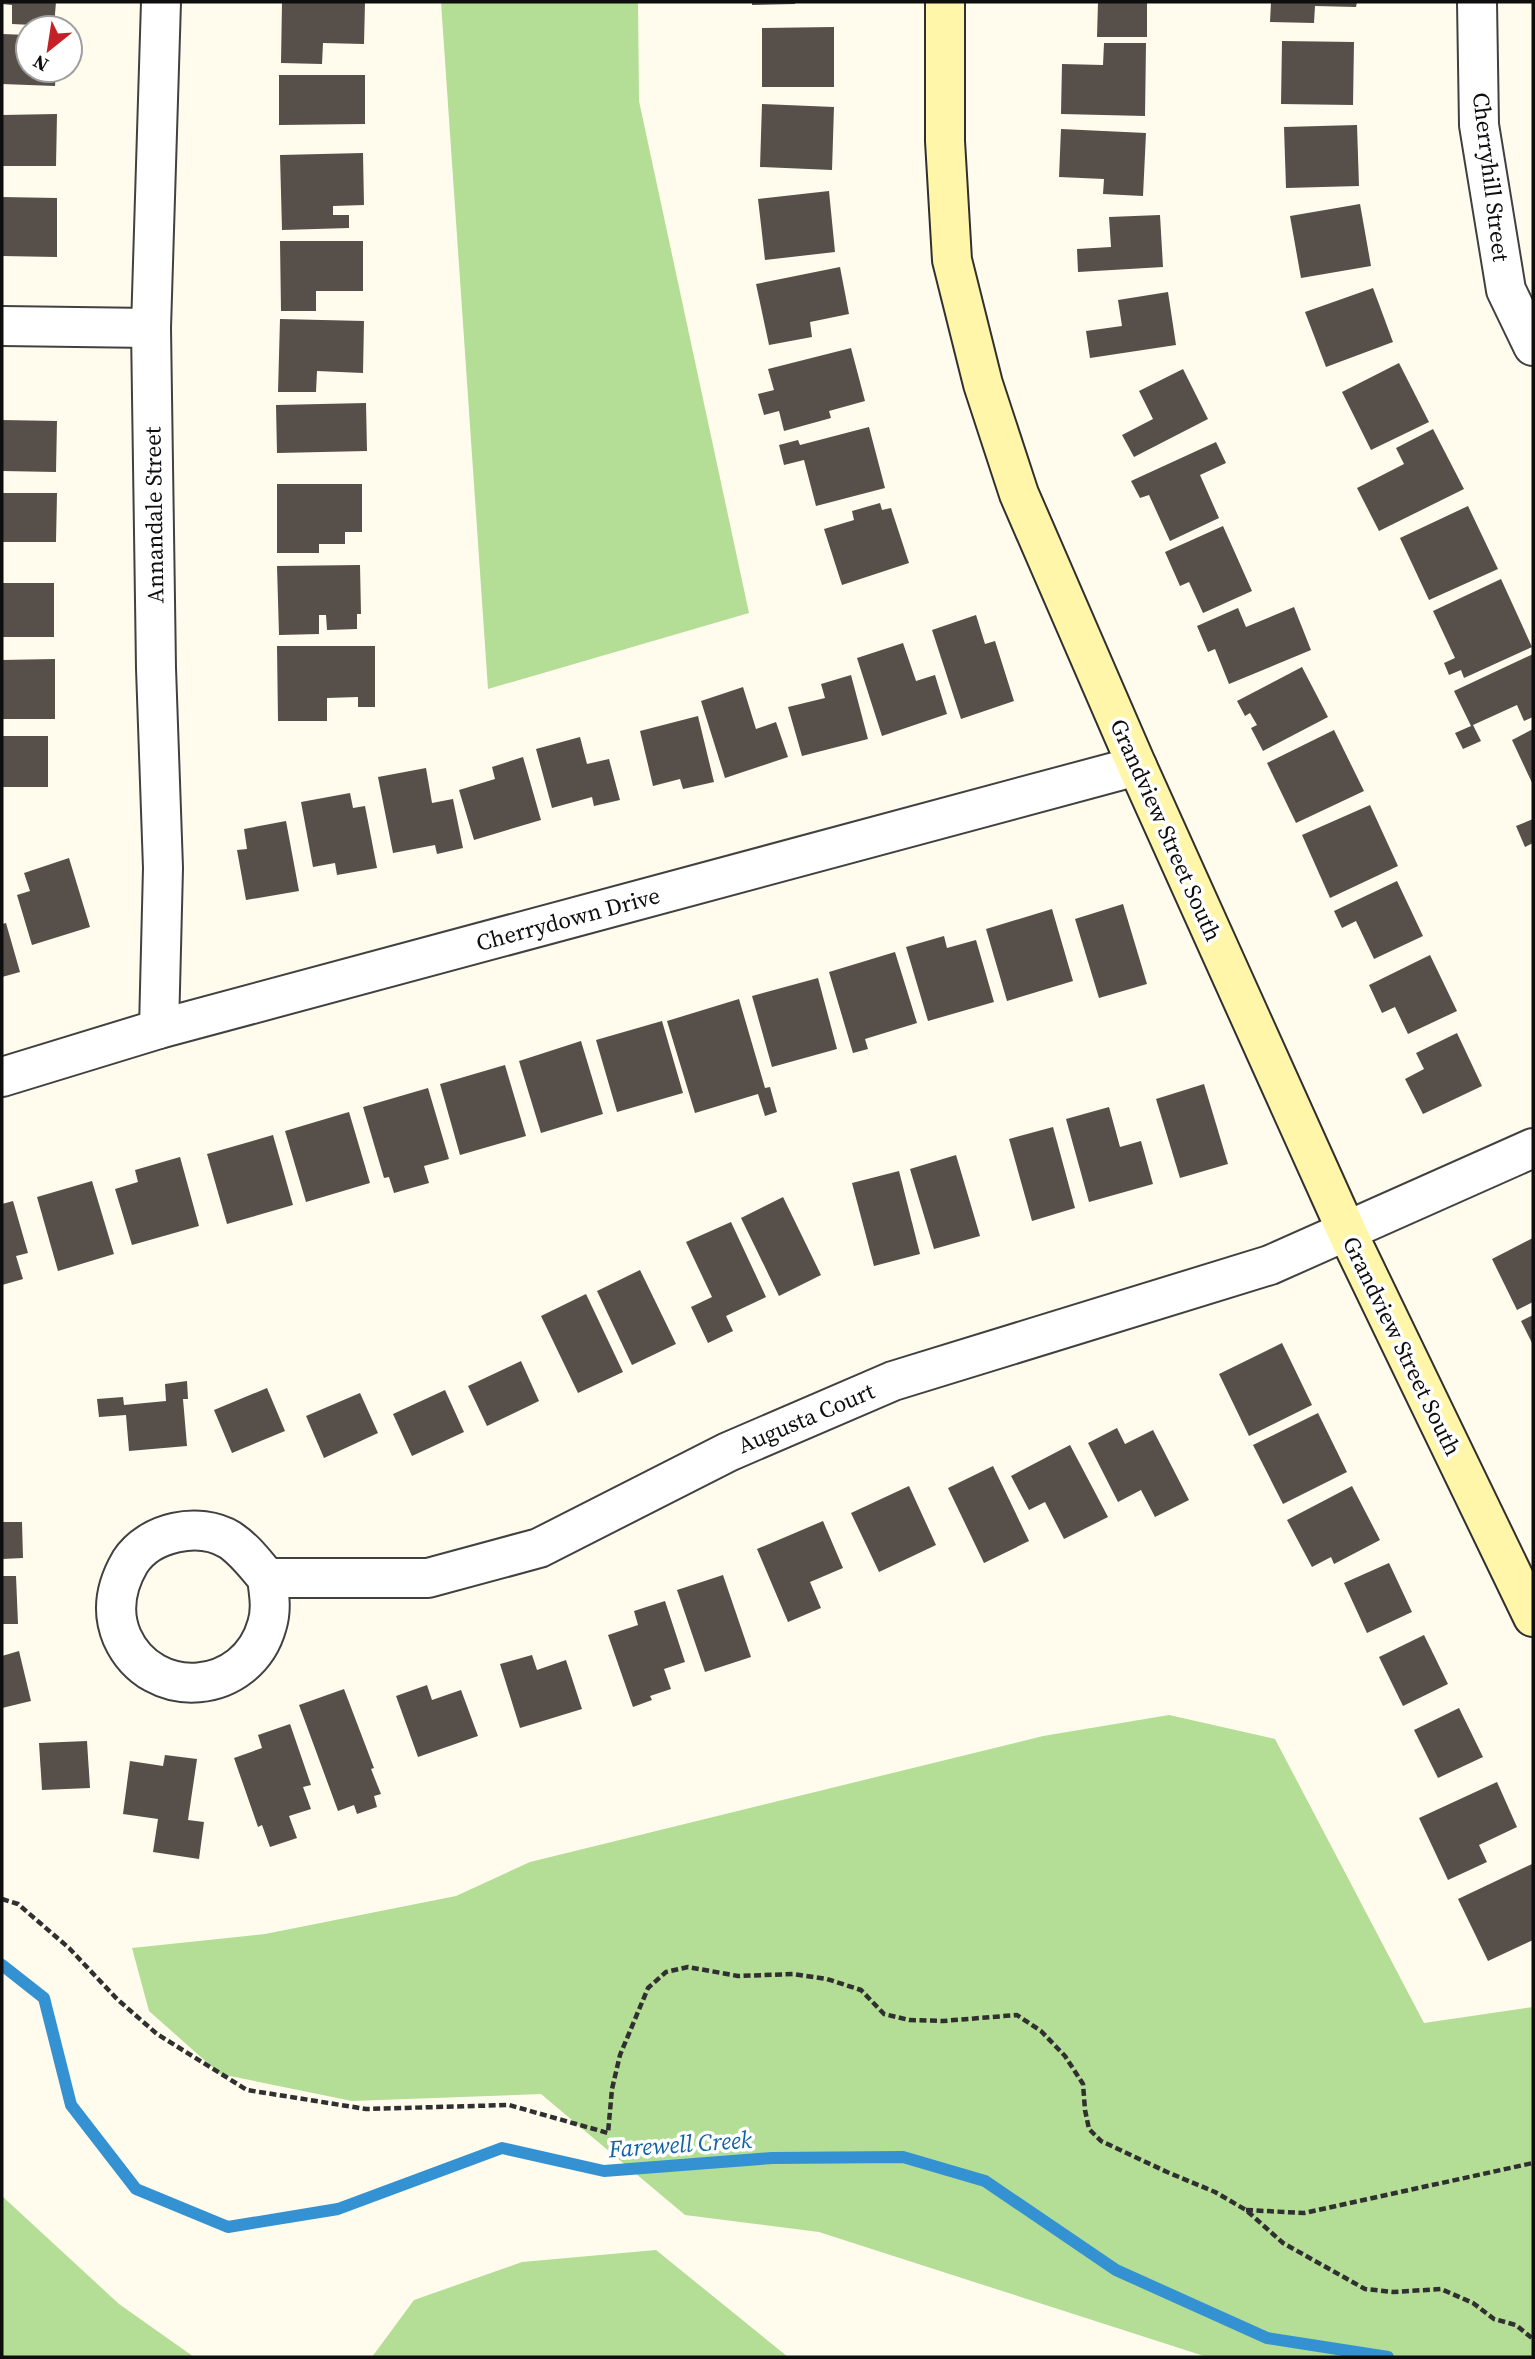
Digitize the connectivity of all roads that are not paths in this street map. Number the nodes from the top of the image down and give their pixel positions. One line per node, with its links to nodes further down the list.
1 (161, 2): 5 (street, Annandale Street)
2 (945, 2): 7 (street, Grandview Street South)
3 (1477, 2): 6 (street, Cherryhill Street)
4 (2, 326): 5 (street)
5 (151, 328): 8 (street, Annandale Street)
6 (1533, 346)
7 (1136, 766): 8 (street, Cherrydown Drive); 11 (street, Grandview Street South)
8 (159, 1029): 9 (street, Cherrydown Drive)
9 (2, 1077)
10 (1533, 1148): 11 (street, Augusta Court)
11 (1347, 1232): 12 (street, Augusta Court); 13 (street, Grandview Street South)
12 (267, 1578)
13 (1533, 1617)

